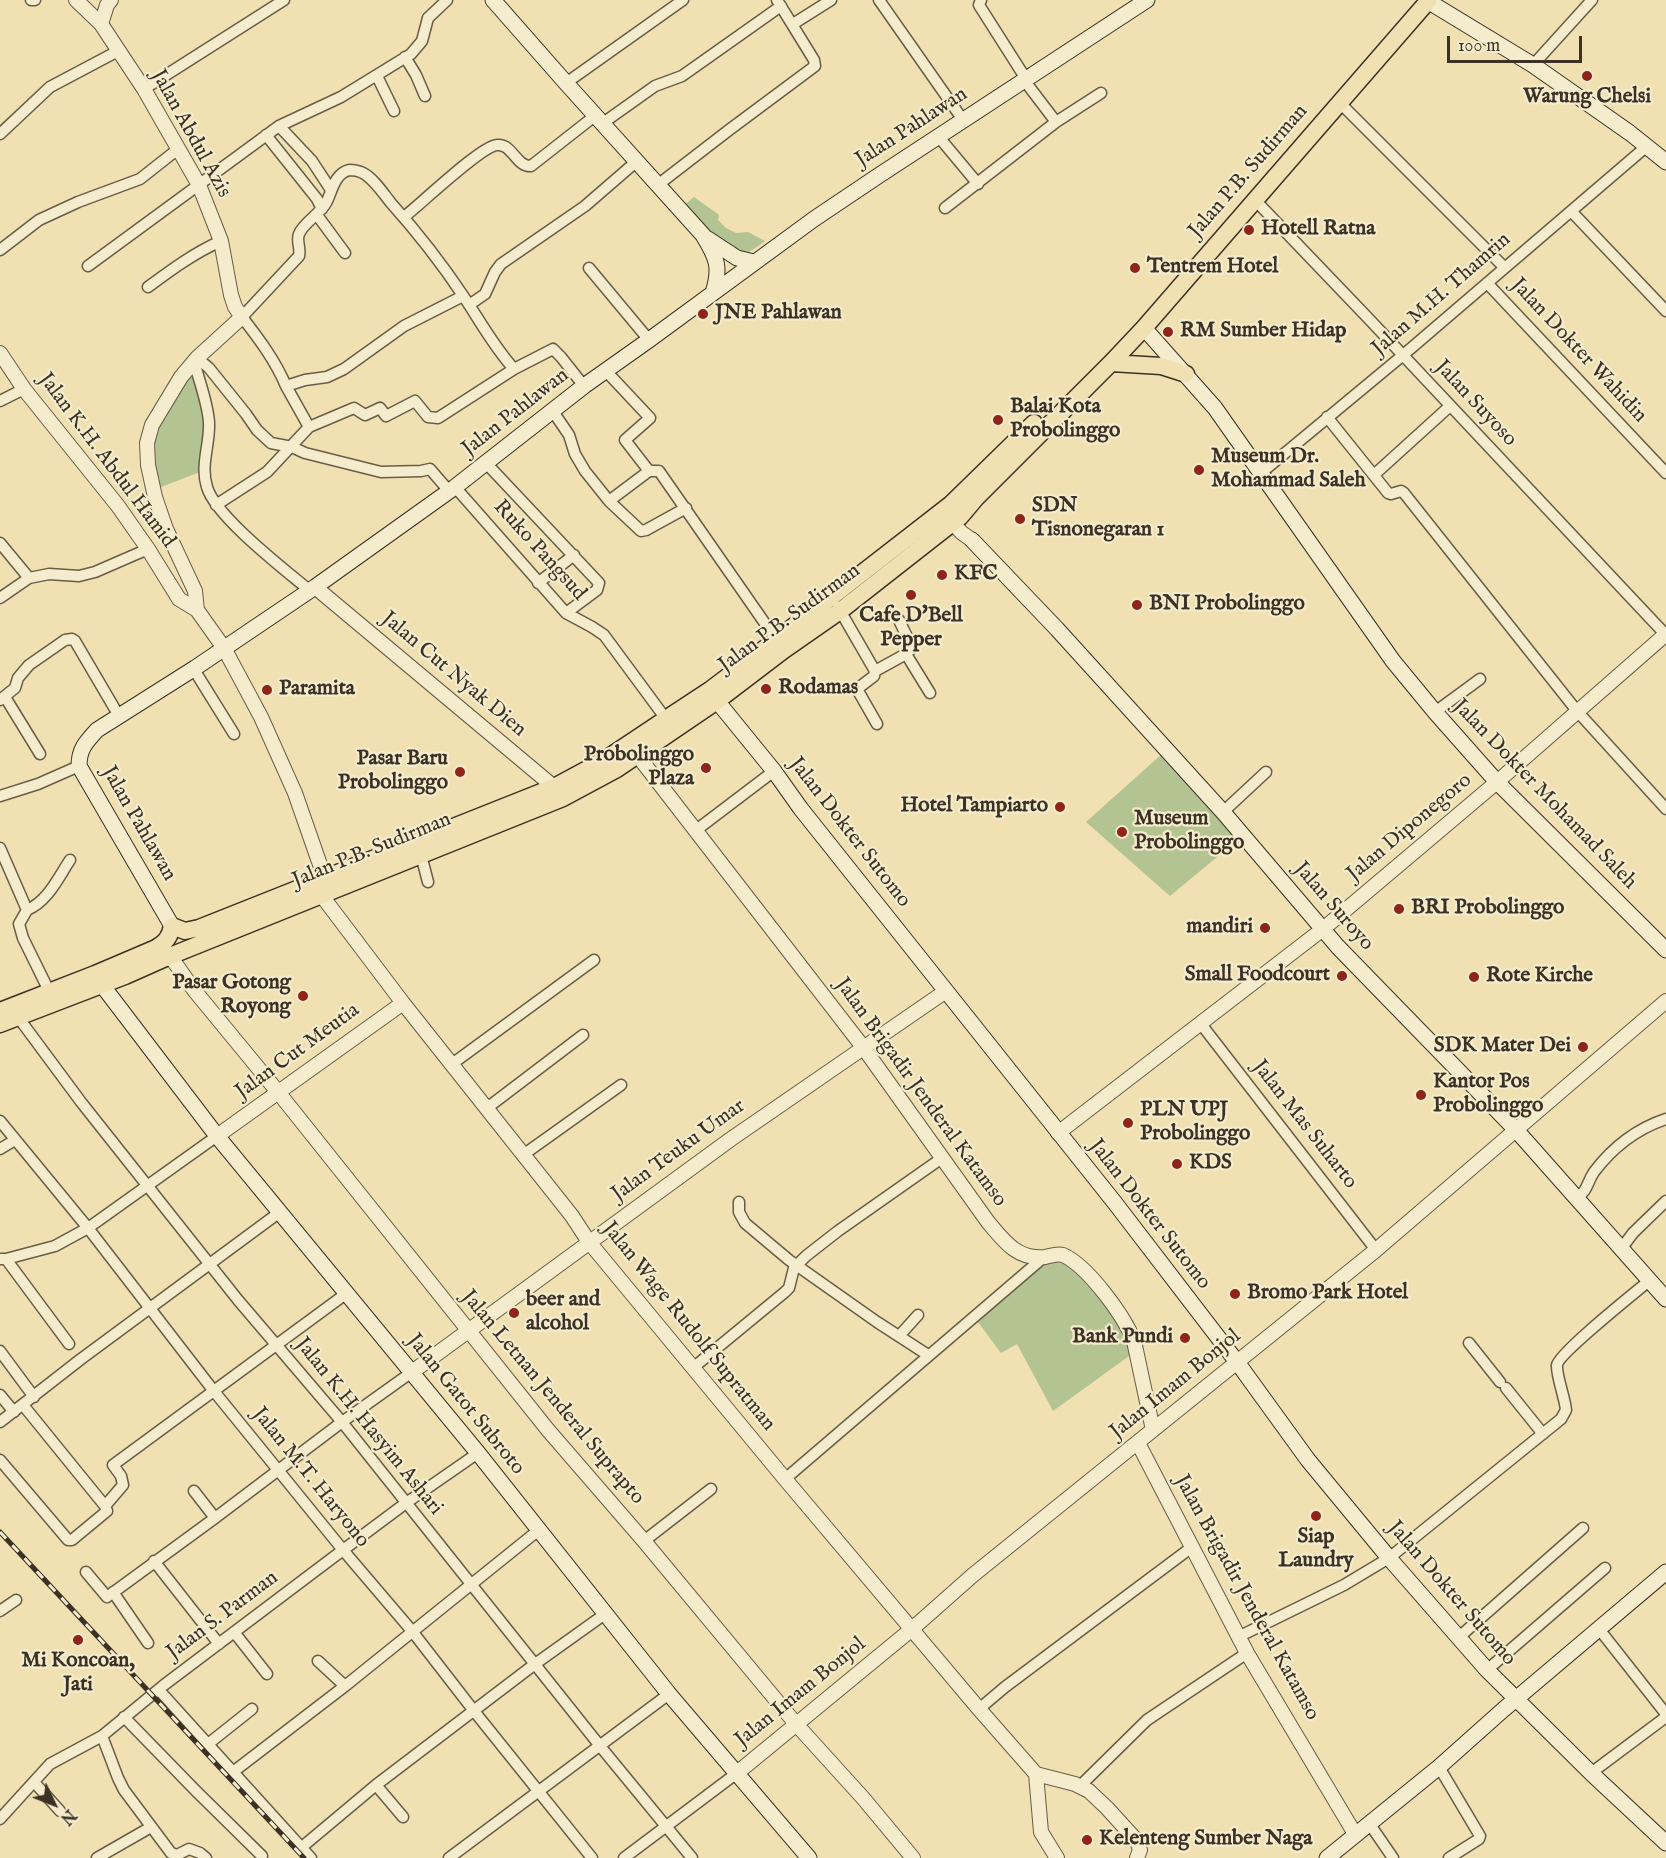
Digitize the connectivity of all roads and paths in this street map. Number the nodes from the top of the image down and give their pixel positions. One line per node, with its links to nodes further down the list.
1 (76, 0): 14 (street, Jalan Abdul Azis)
2 (111, 0): 14 (street)
3 (284, 0): 22 (street)
4 (447, 0): 17 (street)
5 (494, 0): 21 (main road)
6 (683, 0): 21 (street)
7 (831, 0): 15 (street)
8 (879, 0): 28 (street)
9 (981, 0): 20 (street)
10 (1147, 0): 20 (main road, Jalan Pahlawan)
11 (1425, 0): 18 (main road); 25 (main road, Jalan P.B. Sudirman); 61 (main road, Jalan P.B. Sudirman)
12 (1592, 0): 18 (street)
13 (779, 3): 15 (street); 27 (street)
14 (101, 24): 16 (street, Jalan Abdul Azis)
15 (793, 24): 38 (street)
16 (118, 51): 22 (street, Jalan Abdul Azis); 31 (street)
17 (405, 57): 19 (street); 24 (street)
18 (1533, 65): 34 (main road)
19 (376, 76): 26 (street); 30 (street)
20 (1025, 80): 28 (main road, Jalan Pahlawan); 29 (street)
21 (566, 84): 27 (main road)
22 (144, 89): 35 (street, Jalan Abdul Azis)
23 (1101, 93): 29 (street)
24 (425, 96)
25 (1339, 102): 42 (main road, Jalan P.B. Sudirman); 53 (street)
26 (394, 111)
27 (599, 119): 36 (main road); 46 (street)
28 (963, 120): 33 (main road, Jalan Pahlawan)
29 (1056, 122): 39 (street)
30 (279, 126): 32 (street); 41 (street)
31 (0, 134)
32 (266, 135): 40 (street); 45 (street)
33 (938, 136): 39 (street); 51 (main road, Jalan Pahlawan)
34 (1647, 146): 37 (main road); 44 (street, Jalan M.H. Thamrin)
35 (178, 149): 40 (street, Jalan Abdul Azis); 49 (street)
36 (637, 160): 38 (main road); 58 (street)
37 (1666, 162)
38 (659, 184): 47 (main road)
39 (978, 184): 43 (street)
40 (199, 185): 48 (street, Jalan Abdul Azis); 52 (street)
41 (331, 190): 45 (street); 46 (street)
42 (1255, 200): 61 (main road, Jalan P.B. Sudirman); 64 (street, Jalan Suyoso)
43 (945, 208)
44 (1571, 211): 53 (street, Jalan M.H. Thamrin); 59 (street)
45 (319, 212): 50 (street); 60 (street)
46 (404, 217): 58 (street)
47 (704, 235): 51 (main road); 57 (main road)
48 (220, 241): 56 (street); 60 (street, Jalan Abdul Azis)
49 (0, 250)
50 (345, 253)
51 (754, 262): 57 (main road, Jalan Pahlawan)
52 (88, 266)
53 (1504, 267): 55 (street, Jalan M.H. Thamrin)
54 (589, 268): 62 (street)
55 (1487, 283): 64 (street, Jalan M.H. Thamrin); 83 (street, Jalan Dokter Wahidin)
56 (148, 287)
57 (713, 293): 62 (main road, Jalan Pahlawan)
58 (466, 300): 67 (street); 70 (street)
59 (1666, 310)
60 (242, 317): 65 (street); 70 (street)
61 (1140, 324): 66 (main road, Jalan P.B. Sudirman); 69 (main road, Jalan Dokter Mohamad Saleh); 79 (main road, Jalan P.B. Sudirman)
62 (649, 340): 68 (main road, Jalan Pahlawan)
63 (0, 353): 72 (street, Jalan K.H. Abdul Hamid)
64 (1402, 356): 74 (street, Jalan Suyoso); 76 (street, Jalan M.H. Thamrin)
65 (195, 359): 78 (street); 87 (street); 99 (street)
66 (1111, 363): 69 (main road); 79 (main road, Jalan P.B. Sudirman)
67 (514, 369): 71 (street); 77 (street)
68 (605, 370): 71 (main road, Jalan Pahlawan); 81 (street)
69 (1186, 374): 82 (main road, Jalan Dokter Mohamad Saleh)
70 (286, 386): 77 (street)
71 (584, 386): 75 (main road, Jalan Pahlawan)
72 (24, 389): 73 (street); 92 (street, Jalan K.H. Abdul Hamid)
73 (0, 400)
74 (1450, 406): 84 (street); 102 (street, Jalan Suyoso)
75 (552, 410): 80 (main road, Jalan Pahlawan); 86 (street)
76 (1327, 417): 82 (street, Jalan M.H. Thamrin); 84 (street)
77 (309, 427): 78 (street)
78 (291, 447): 85 (street, Ruko Pangsud); 87 (street)
79 (1018, 448): 89 (main road, Jalan P.B. Sudirman)
80 (486, 463): 85 (main road, Jalan Pahlawan); 93 (street)
81 (649, 471): 86 (street); 88 (street)
82 (1261, 472): 113 (main road, Jalan Dokter Mohamad Saleh)
83 (1666, 473)
84 (1375, 474): 112 (street)
85 (452, 489): 95 (street, Ruko Pangsud); 96 (main road, Jalan Pahlawan)
86 (609, 501): 88 (street)
87 (216, 505): 96 (street)
88 (686, 508): 103 (street)
89 (951, 514): 90 (street, Jalan Suroyo); 98 (main road, Jalan P.B. Sudirman)
90 (972, 540): 127 (main road, Jalan Suroyo)
91 (0, 543): 94 (street)
92 (148, 549): 94 (street); 99 (street, Jalan K.H. Abdul Hamid)
93 (574, 555): 95 (street); 100 (street)
94 (29, 578): 97 (street)
95 (538, 583): 100 (street, Ruko Pangsud)
96 (312, 589): 104 (main road, Jalan Pahlawan); 124 (street, Jalan Cut Nyak Dien)
97 (0, 598)
98 (836, 604): 103 (main road, Jalan P.B. Sudirman); 107 (street)
99 (197, 610): 104 (street, Jalan K.H. Abdul Hamid)
100 (566, 614): 115 (street, Ruko Pangsud)
101 (899, 620): 105 (street)
102 (1666, 634): 112 (street, Jalan Diponegoro)
103 (780, 645): 111 (main road, Jalan P.B. Sudirman); 115 (main road, Jalan P.B. Sudirman)
104 (224, 648): 106 (main road, Jalan Pahlawan); 133 (street, Jalan K.H. Abdul Hamid)
105 (906, 654): 107 (street); 109 (street)
106 (193, 668): 114 (main road, Jalan Pahlawan); 117 (street)
107 (875, 671): 116 (street)
108 (1480, 679): 113 (street)
109 (930, 693)
110 (2, 698): 114 (street); 118 (street)
111 (717, 700): 119 (main road, Jalan P.B. Sudirman); 121 (main road, Jalan Dokter Sutomo)
112 (1577, 711): 123 (street, Jalan Diponegoro); 126 (street)
113 (1434, 712): 123 (main road, Jalan Dokter Mohamad Saleh)
114 (119, 716): 120 (main road, Jalan Pahlawan)
115 (666, 719): 124 (main road, Jalan P.B. Sudirman)
116 (877, 724)
117 (234, 734)
118 (40, 754)
119 (638, 756): 124 (main road, Jalan P.B. Sudirman); 128 (street, Jalan Brigadir Jenderal Katamso)
120 (80, 766): 125 (street); 135 (main road, Jalan Pahlawan)
121 (774, 771): 128 (street); 142 (main road, Jalan Dokter Sutomo)
122 (1266, 772): 127 (street)
123 (1497, 782): 136 (street, Jalan Diponegoro); 137 (main road, Jalan Dokter Mohamad Saleh)
124 (559, 792): 130 (main road, Jalan P.B. Sudirman); 133 (main road, Jalan P.B. Sudirman)
125 (0, 796)
126 (1666, 809)
127 (1223, 812): 136 (main road, Jalan Suroyo)
128 (695, 831): 149 (street, Jalan Brigadir Jenderal Katamso)
129 (0, 848): 134 (street)
130 (421, 855): 132 (street); 133 (main road, Jalan P.B. Sudirman)
131 (70, 860): 134 (street)
132 (428, 882)
133 (323, 887): 135 (main road, Jalan P.B. Sudirman); 138 (main road, Jalan P.B. Sudirman); 144 (street, Jalan Wage Rudolf Supratman)
134 (27, 910): 141 (street)
135 (172, 926): 140 (main road, Jalan P.B. Sudirman)
136 (1323, 929): 147 (street, Jalan Diponegoro); 156 (main road, Jalan Suroyo)
137 (1666, 950)
138 (170, 956): 140 (main road, Jalan P.B. Sudirman); 152 (street, Jalan Letnan Jenderal Suprapto)
139 (594, 960): 150 (street)
140 (98, 980): 141 (main road, Jalan P.B. Sudirman); 145 (main road, Jalan P.B. Sudirman); 158 (main road, Jalan Gatot Subroto)
141 (49, 991): 145 (main road, Jalan P.B. Sudirman)
142 (946, 992): 149 (street, Jalan Teuku Umar); 157 (main road, Jalan Dokter Sutomo)
143 (1666, 1001): 156 (street, Jalan Imam Bonjol)
144 (403, 1003): 150 (street, Jalan Wage Rudolf Supratman); 152 (street, Jalan Cut Meutia)
145 (10, 1011): 146 (main road, Jalan P.B. Sudirman); 163 (street, Jalan K.H. Hasyim Ashari)
146 (0, 1024)
147 (1201, 1024): 157 (street, Jalan Diponegoro); 171 (street, Jalan Mas Suharto)
148 (583, 1035): 153 (street)
149 (863, 1047): 162 (street, Jalan Brigadir Jenderal Katamso); 169 (street, Jalan Teuku Umar)
150 (452, 1064): 153 (street, Jalan Wage Rudolf Supratman)
151 (621, 1085): 161 (street)
152 (278, 1092): 158 (street, Jalan Cut Meutia); 181 (street, Jalan Letnan Jenderal Suprapto)
153 (488, 1108): 161 (street, Jalan Wage Rudolf Supratman)
154 (1666, 1119): 164 (street)
155 (0, 1121): 159 (street, Jalan M.T. Haryono)
156 (1517, 1131): 164 (main road, Jalan Suroyo); 171 (street, Jalan Imam Bonjol)
157 (1058, 1133): 188 (main road, Jalan Dokter Sutomo)
158 (217, 1136): 163 (street); 167 (main road, Jalan Gatot Subroto)
159 (15, 1140): 160 (street); 168 (street, Jalan M.T. Haryono)
160 (0, 1149)
161 (523, 1155): 169 (street, Jalan Wage Rudolf Supratman)
162 (942, 1158): 173 (street, Jalan Brigadir Jenderal Katamso); 175 (street)
163 (148, 1185): 168 (street); 174 (street, Jalan K.H. Hasyim Ashari)
164 (1576, 1199): 170 (main road, Jalan Suroyo)
165 (1666, 1201): 170 (street)
166 (739, 1202): 175 (street)
167 (280, 1212): 174 (street); 177 (main road, Jalan Gatot Subroto)
168 (88, 1228): 172 (street); 179 (street, Jalan M.T. Haryono)
169 (590, 1242): 181 (street, Jalan Teuku Umar); 189 (street, Jalan Wage Rudolf Supratman)
170 (1621, 1249): 176 (main road, Jalan Suroyo)
171 (1376, 1250): 188 (street, Jalan Imam Bonjol)
172 (3, 1259): 184 (street)
173 (1038, 1260): 187 (street); 197 (street, Jalan Brigadir Jenderal Katamso)
174 (211, 1264): 179 (street); 185 (street, Jalan K.H. Hasyim Ashari)
175 (794, 1269): 182 (street); 189 (street)
176 (1650, 1280): 178 (main road, Jalan Suroyo); 198 (street)
177 (347, 1293): 185 (street); 190 (main road, Jalan Gatot Subroto)
178 (1666, 1299)
179 (150, 1310): 191 (street, Jalan M.T. Haryono); 193 (street)
180 (918, 1315): 182 (street)
181 (467, 1330): 190 (street, Jalan Teuku Umar); 211 (street, Jalan Letnan Jenderal Suprapto)
182 (899, 1336): 187 (street)
183 (1469, 1343): 198 (street)
184 (69, 1344)
185 (276, 1345): 191 (street); 196 (street, Jalan K.H. Hasyim Ashari)
186 (0, 1352): 193 (street)
187 (925, 1358): 203 (street)
188 (1237, 1362): 197 (street, Jalan Imam Bonjol); 214 (main road, Jalan Dokter Sutomo)
189 (694, 1367): 203 (street, Jalan Wage Rudolf Supratman)
190 (412, 1372): 196 (street); 200 (main road, Jalan Gatot Subroto)
191 (213, 1390): 202 (street, Jalan M.T. Haryono); 207 (street)
192 (0, 1395): 194 (street)
193 (34, 1397): 194 (street)
194 (19, 1408): 195 (street); 207 (street)
195 (0, 1422)
196 (342, 1422): 202 (street); 206 (street, Jalan K.H. Hasyim Ashari)
197 (1153, 1430): 199 (street, Jalan Imam Bonjol)
198 (1543, 1434): 214 (street)
199 (1138, 1443): 212 (street, Jalan Brigadir Jenderal Katamso); 224 (street, Jalan Imam Bonjol)
200 (478, 1453): 206 (street, Jalan S. Parman); 210 (main road, Jalan Gatot Subroto)
201 (0, 1460): 207 (street)
202 (279, 1470): 208 (street); 213 (street, Jalan M.T. Haryono)
203 (785, 1479): 224 (street, Jalan Wage Rudolf Supratman)
204 (711, 1489): 211 (street)
205 (194, 1491): 208 (street)
206 (405, 1503): 213 (street, Jalan S. Parman); 219 (street, Jalan K.H. Hasyim Ashari)
207 (105, 1506)
208 (215, 1518): 215 (street)
209 (1583, 1528): 229 (street)
210 (540, 1529): 219 (street); 223 (main road, Jalan Gatot Subroto)
211 (644, 1541): 246 (street, Jalan Letnan Jenderal Suprapto)
212 (1192, 1547): 228 (street, Jalan Brigadir Jenderal Katamso); 242 (street)
213 (343, 1550): 226 (street, Jalan M.T. Haryono); 227 (street, Jalan S. Parman)
214 (1389, 1557): 228 (street); 229 (main road, Jalan Dokter Sutomo)
215 (154, 1561): 220 (street); 231 (street)
216 (1605, 1568): 235 (street)
217 (86, 1572): 220 (street)
218 (1666, 1572): 225 (main road)
219 (471, 1585): 226 (street); 234 (street, Jalan K.H. Hasyim Ashari)
220 (113, 1592): 230 (street)
221 (16, 1600): 222 (street)
222 (0, 1611)
223 (605, 1614): 234 (street); 239 (main road, Jalan Gatot Subroto)
224 (912, 1629): 242 (street, Jalan Wage Rudolf Supratman); 246 (street, Jalan Imam Bonjol)
225 (1599, 1629): 240 (main road); 244 (street)
226 (412, 1631): 237 (street); 243 (street, Jalan M.T. Haryono)
227 (234, 1632): 231 (street, Jalan S. Parman); 236 (street)
228 (1238, 1637): 232 (street, Jalan Brigadir Jenderal Katamso)
229 (1458, 1638): 235 (main road, Jalan Dokter Sutomo)
230 (148, 1643)
231 (219, 1644): 238 (street, Jalan S. Parman)
232 (1246, 1653): 257 (street); 265 (street, Jalan Brigadir Jenderal Katamso)
233 (318, 1660): 237 (street)
234 (535, 1664): 243 (street); 249 (street, Jalan K.H. Hasyim Ashari)
235 (1487, 1670): 240 (main road, Jalan Dokter Sutomo)
236 (267, 1674)
237 (345, 1686): 251 (street)
238 (161, 1688): 245 (street, Jalan S. Parman); 248 (street)
239 (669, 1694): 249 (street); 252 (main road, Jalan Gatot Subroto)
240 (1516, 1700): 250 (main road); 253 (main road, Jalan Dokter Sutomo)
241 (252, 1709): 248 (street)
242 (979, 1709): 254 (street, Jalan Wage Rudolf Supratman)
243 (474, 1711): 256 (street); 258 (street, Jalan M.T. Haryono)
244 (1665, 1712): 253 (street)
245 (124, 1717): 247 (street, Jalan S. Parman); 269 (street)
246 (796, 1724): 252 (street, Jalan Imam Bonjol); 278 (street, Jalan Letnan Jenderal Suprapto)
247 (102, 1736): 255 (street, Jalan S. Parman); 264 (street)
248 (208, 1744): 251 (street)
249 (600, 1746): 258 (street); 263 (street, Jalan K.H. Hasyim Ashari)
250 (1439, 1767): 262 (main road); 283 (street)
251 (233, 1772): 267 (street)
252 (737, 1773): 263 (street); 270 (main road, Jalan Gatot Subroto)
253 (1591, 1773): 266 (main road, Jalan Dokter Sutomo)
254 (1036, 1774): 257 (street); 279 (street)
255 (33, 1782): 259 (street); 261 (street, Jalan S. Parman)
256 (376, 1785): 260 (street); 267 (street)
257 (1080, 1786): 280 (street)
258 (539, 1790): 274 (street); 275 (street, Jalan M.T. Haryono)
259 (60, 1811)
260 (403, 1817)
261 (0, 1820)
262 (1369, 1823): 265 (main road); 282 (street)
263 (666, 1826): 276 (street); 277 (street, Jalan K.H. Hasyim Ashari)
264 (151, 1827): 268 (street); 271 (street)
265 (1355, 1834): 281 (main road)
266 (1666, 1843)
267 (302, 1848): 273 (street)
268 (177, 1856): 272 (street)
269 (262, 1856)
270 (804, 1856)
271 (97, 1858)
272 (206, 1858)
273 (311, 1858)
274 (449, 1858)
275 (592, 1858)
276 (624, 1858)
277 (692, 1858)
278 (913, 1858)
279 (1057, 1858)
280 (1137, 1858)
281 (1327, 1858)
282 (1393, 1858)
283 (1449, 1858)

